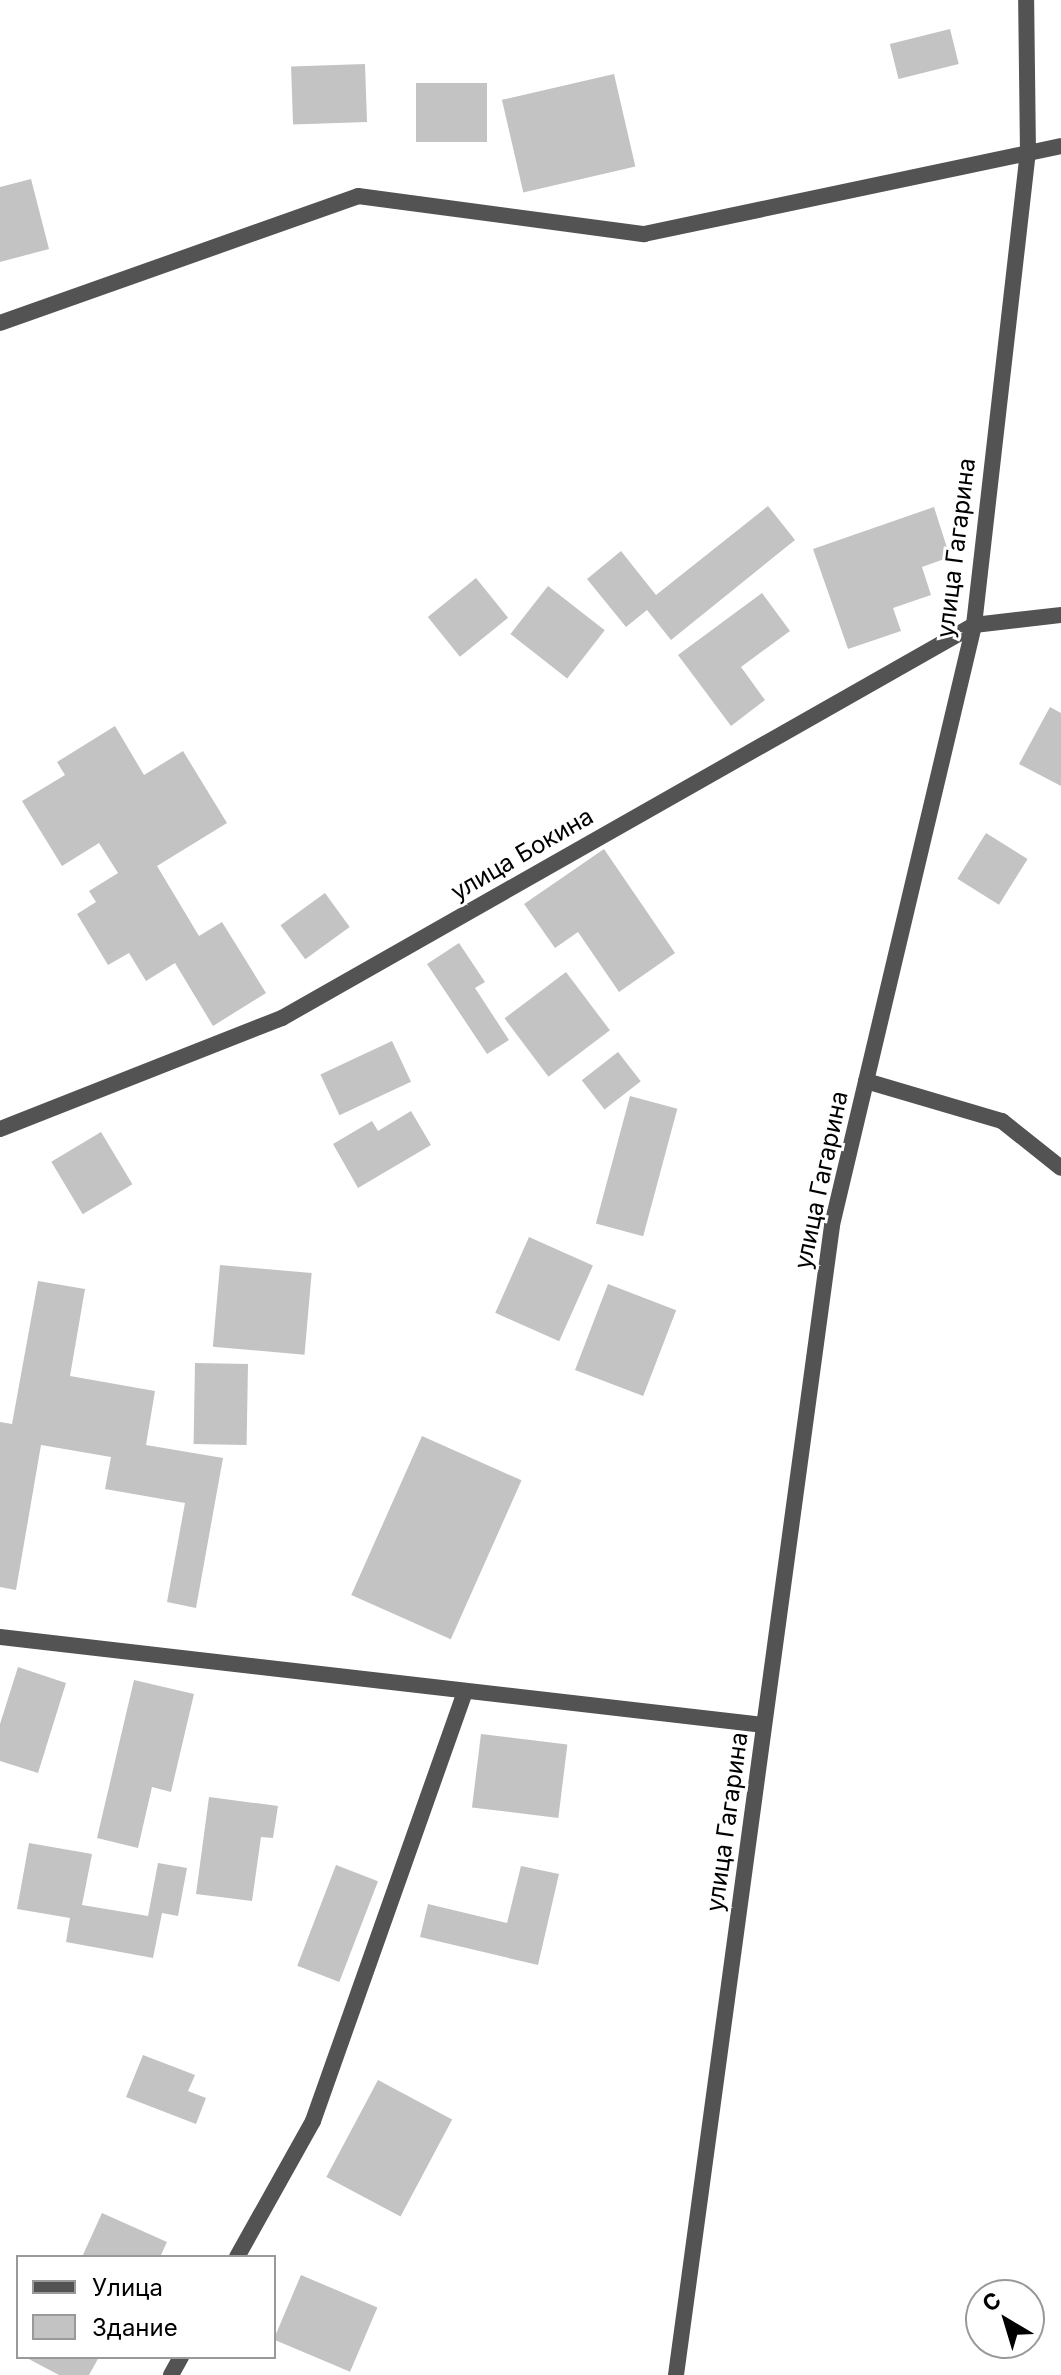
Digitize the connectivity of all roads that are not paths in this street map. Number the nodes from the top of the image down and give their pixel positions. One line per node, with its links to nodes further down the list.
1 (1026, 0): 3 (street, улица Гагарина)
2 (1061, 146): 3 (street)
3 (1028, 153): 4 (street); 6 (street, улица Гагарина)
4 (0, 323)
5 (1061, 615): 6 (street, улица Бокина)
6 (974, 625): 7 (street, улица Гагарина); 8 (street, улица Бокина)
7 (866, 1081): 9 (street); 12 (street, улица Гагарина)
8 (0, 1129)
9 (1061, 1168)
10 (0, 1637): 11 (street)
11 (465, 1691): 12 (street); 13 (street)
12 (764, 1725): 14 (street, улица Гагарина)
13 (238, 2255)
14 (676, 2375)

